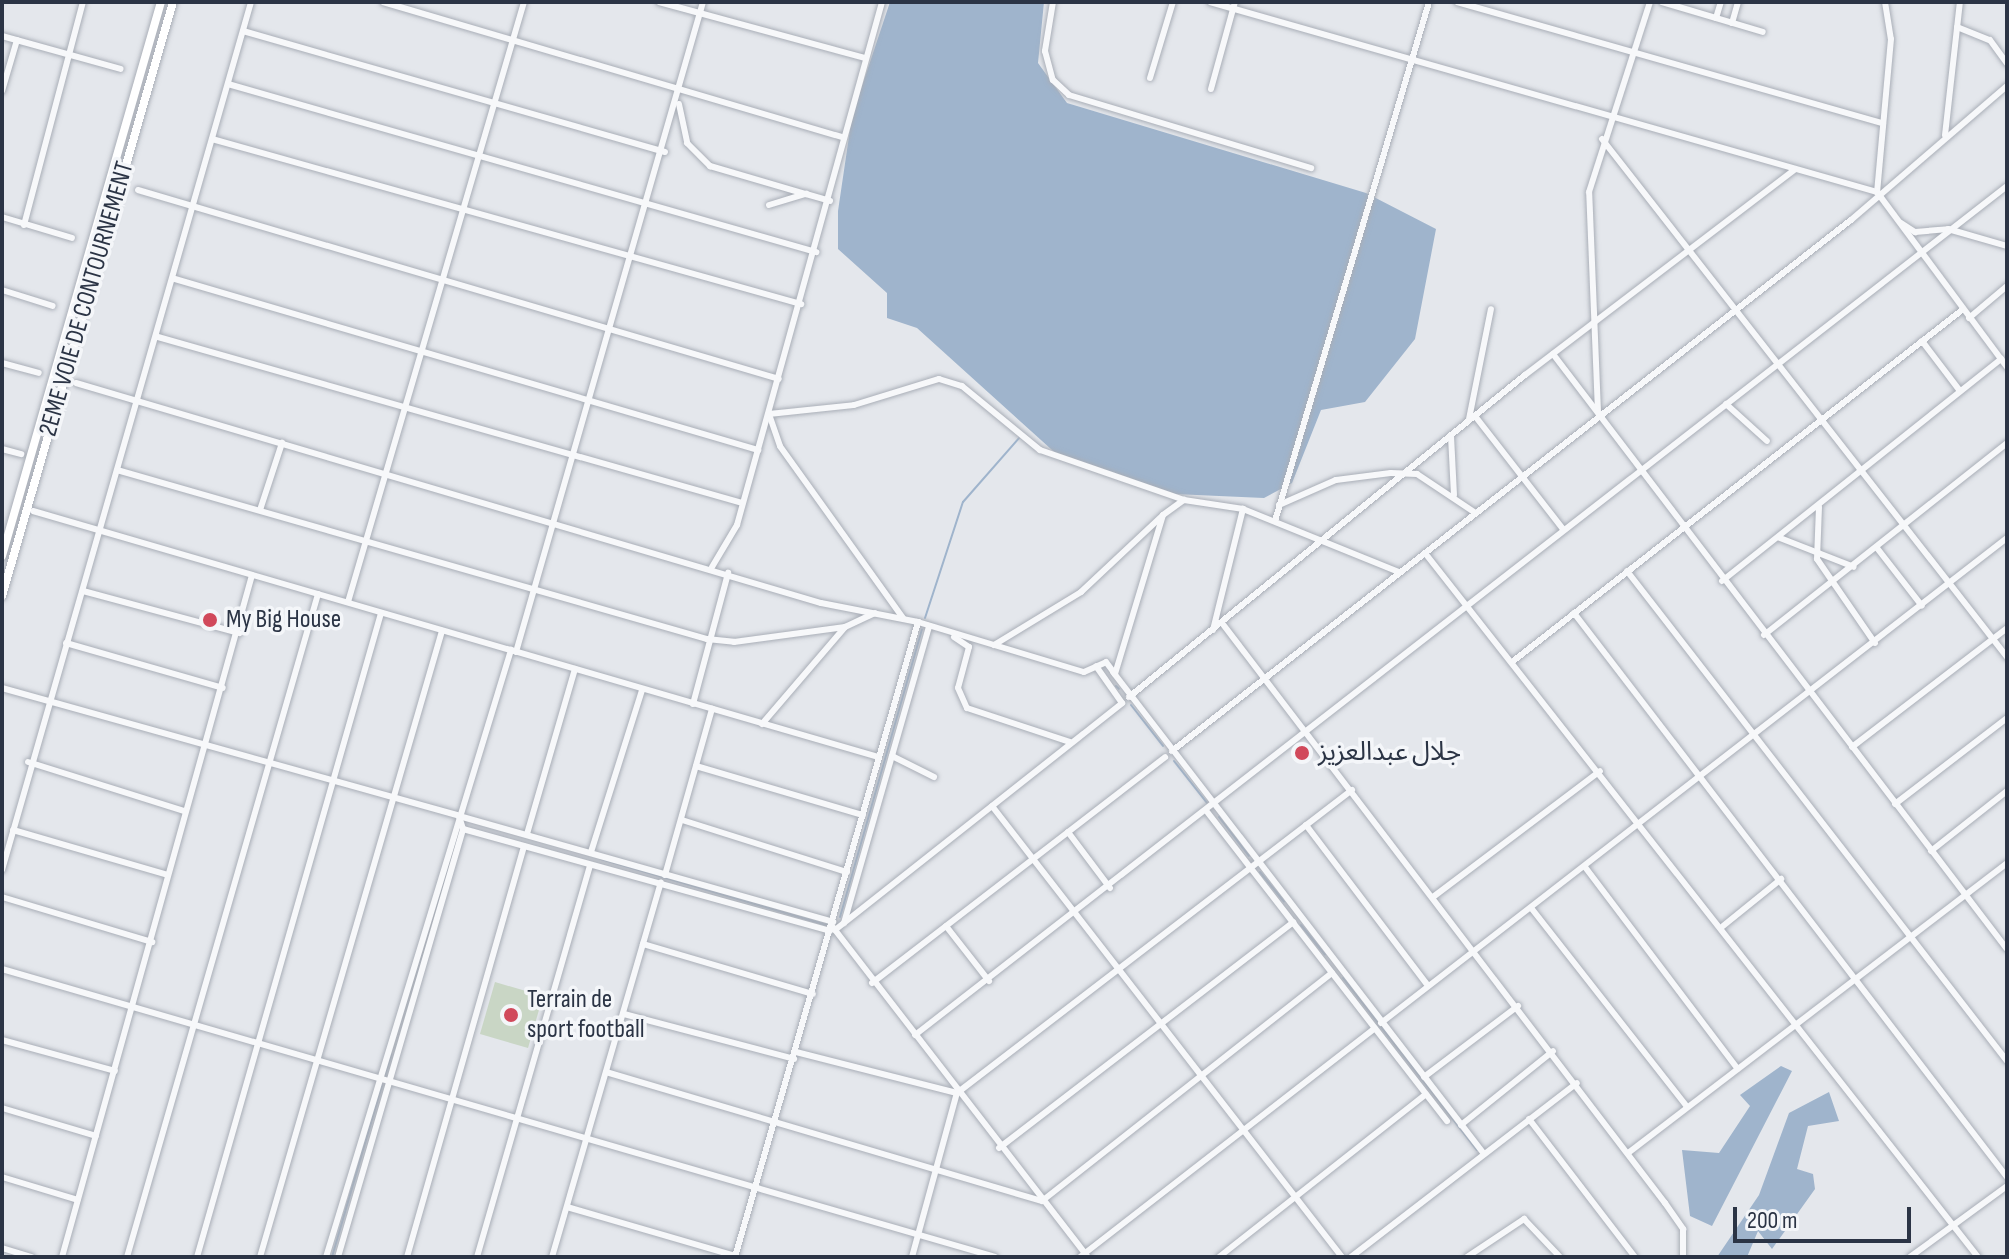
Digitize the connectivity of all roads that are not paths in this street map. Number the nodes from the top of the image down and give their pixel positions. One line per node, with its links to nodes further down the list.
1 (83, 2): 32 (street)
2 (161, 2): 142 (main road)
3 (173, 2): 156 (main road, 2EME VOIE DE CONTOURNEMENT)
4 (251, 2): 26 (street)
5 (383, 2): 30 (street)
6 (524, 2): 30 (street)
7 (659, 2): 22 (street)
8 (703, 2): 22 (street)
9 (882, 2): 33 (street)
10 (1053, 2): 53 (street)
11 (1173, 2): 37 (street)
12 (1210, 2): 21 (street)
13 (1429, 2): 34 (street)
14 (1457, 2): 31 (street)
15 (1662, 2): 23 (street)
16 (1721, 2): 23 (street)
17 (1738, 2): 24 (street)
18 (1885, 2): 46 (street)
19 (1960, 2): 25 (street)
20 (1649, 3): 31 (street)
21 (1234, 5): 34 (street); 41 (street)
22 (700, 14): 33 (street); 39 (street)
23 (1716, 18): 24 (street)
24 (1732, 23): 27 (street)
25 (1957, 27): 35 (street); 47 (street)
26 (243, 31): 38 (street); 44 (street)
27 (1763, 32)
28 (2, 36): 29 (street)
29 (17, 40): 32 (street); 42 (street)
30 (514, 40): 39 (street); 44 (street)
31 (1634, 51): 45 (street); 46 (street)
32 (68, 55): 36 (street); 66 (street)
33 (865, 58): 48 (street)
34 (1414, 61): 45 (street); 123 (street)
35 (2007, 63)
36 (121, 69)
37 (1150, 78)
38 (228, 84): 49 (street); 52 (street)
39 (681, 86): 43 (street); 48 (street)
40 (2005, 88): 47 (street)
41 (1211, 89)
42 (2, 91)
43 (678, 100): 51 (street); 58 (street)
44 (496, 103): 51 (street); 52 (street)
45 (1609, 121): 50 (street); 54 (street)
46 (1883, 123): 57 (street)
47 (1945, 135): 57 (street)
48 (842, 137): 59 (street)
49 (212, 139): 62 (street); 63 (street)
50 (1602, 139): 70 (street); 84 (street)
51 (665, 152): 60 (street)
52 (479, 156): 60 (street); 63 (street)
53 (1311, 168)
54 (1794, 170): 57 (street); 70 (street)
55 (2007, 186): 67 (street)
56 (138, 190): 62 (street)
57 (1877, 192): 65 (street); 81 (street)
58 (806, 194): 59 (street); 61 (street)
59 (830, 201): 71 (street)
60 (649, 204): 71 (street); 73 (street)
61 (769, 205)
62 (193, 206): 74 (street); 75 (street)
63 (463, 209): 73 (street); 75 (street)
64 (2, 217): 66 (street)
65 (1896, 220): 67 (street); 72 (street)
66 (24, 225): 68 (street)
67 (1948, 229): 69 (street); 72 (street)
68 (72, 238)
69 (2007, 246)
70 (1690, 250): 81 (street); 84 (street)
71 (816, 252): 78 (street)
72 (1917, 252): 82 (street); 92 (street)
73 (632, 259): 78 (street); 85 (street)
74 (175, 279): 86 (street); 88 (street)
75 (442, 279): 85 (street); 88 (street)
76 (2007, 286): 83 (street)
77 (2, 290): 79 (street)
78 (801, 304): 95 (street)
79 (53, 306)
80 (1491, 309): 104 (street)
81 (1735, 309): 92 (street); 102 (street)
82 (1962, 310): 83 (street); 87 (street)
83 (1969, 318): 90 (street)
84 (1599, 321): 89 (street); 102 (street)
85 (609, 326): 95 (street); 99 (street)
86 (158, 337): 98 (street); 101 (street)
87 (1922, 341): 97 (street); 105 (street)
88 (422, 351): 99 (street); 101 (street)
89 (1553, 354): 102 (street); 104 (street)
90 (2001, 359): 93 (street); 97 (street)
91 (2, 363): 94 (street)
92 (1778, 366): 100 (street); 105 (street)
93 (2007, 367)
94 (39, 373)
95 (779, 379): 103 (street)
96 (76, 383): 98 (street)
97 (1960, 391): 116 (street)
98 (135, 399): 108 (street); 114 (street)
99 (589, 400): 111 (street); 113 (street)
100 (1726, 404): 107 (street); 115 (street)
101 (406, 406): 113 (street); 117 (street)
102 (1598, 412): 115 (street); 119 (street)
103 (769, 414): 111 (street); 121 (street); 163 (street)
104 (1472, 419): 106 (street); 119 (street)
105 (1820, 419): 116 (street); 134 (street)
106 (1451, 436): 118 (street); 120 (street)
107 (1767, 441)
108 (282, 443): 117 (street); 126 (street)
109 (2007, 443): 132 (street)
110 (2, 449): 112 (street)
111 (758, 450): 122 (street)
112 (21, 454)
113 (574, 454): 122 (street); 130 (street)
114 (117, 470): 126 (street); 135 (street)
115 (1638, 471): 133 (street); 134 (street)
116 (1861, 471): 124 (street); 132 (street)
117 (385, 473): 130 (street); 138 (street)
118 (1407, 474): 120 (street); 123 (street); 139 (street)
119 (1521, 474): 128 (street); 133 (street)
120 (1454, 495): 128 (street)
121 (1184, 500): 125 (street); 129 (street)
122 (742, 503): 144 (street)
123 (1279, 505): 131 (street)
124 (1819, 507): 136 (street); 143 (street)
125 (1243, 509): 131 (street); 170 (street)
126 (260, 510): 138 (street)
127 (33, 511): 135 (street)
128 (1474, 512): 141 (street)
129 (1163, 515): 178 (street); 181 (street)
130 (553, 521): 144 (street); 153 (street)
131 (1275, 521): 139 (street)
132 (1905, 526): 140 (street); 151 (street)
133 (1563, 529): 158 (street)
134 (1681, 529): 146 (street); 150 (street)
135 (98, 530): 149 (street); 154 (street)
136 (1780, 538): 143 (street); 150 (street)
137 (2007, 538): 151 (street)
138 (367, 540): 153 (street); 157 (street)
139 (1327, 541): 147 (street); 165 (street)
140 (1877, 548): 145 (street); 159 (street)
141 (1425, 553): 147 (street); 158 (street)
142 (2, 556)
143 (1817, 559): 145 (street); 152 (street)
144 (712, 567): 148 (street)
145 (1854, 567): 152 (street)
146 (1627, 571): 162 (street); 197 (street)
147 (1399, 572): 185 (street)
148 (728, 573): 161 (street); 174 (street)
149 (252, 575): 155 (street); 171 (street)
150 (1722, 581): 173 (street)
151 (1950, 583): 159 (street); 175 (street)
152 (1831, 585): 173 (street); 177 (street)
153 (535, 587): 174 (street); 179 (street)
154 (83, 591): 171 (street); 176 (street)
155 (318, 594): 157 (street); 206 (street)
156 (2, 596)
157 (348, 602): 160 (street)
158 (1468, 606): 182 (street); 196 (street)
159 (1922, 606): 177 (street)
160 (381, 613): 169 (street); 211 (street)
161 (875, 613): 163 (street); 167 (street)
162 (1574, 613): 182 (street); 210 (street)
163 (903, 618): 164 (street)
164 (918, 622): 166 (street); 203 (street)
165 (1222, 623): 170 (street); 185 (street)
166 (929, 626): 172 (street); 202 (street)
167 (845, 627): 174 (street); 195 (street)
168 (2007, 628): 175 (street)
169 (442, 631): 179 (street); 214 (street)
170 (1212, 631): 190 (street)
171 (239, 633): 187 (street)
172 (950, 634): 178 (street); 198 (street)
173 (1764, 635): 189 (street)
174 (707, 639): 192 (street)
175 (1993, 639): 180 (street); 199 (street)
176 (66, 643): 187 (street); 191 (street)
177 (1875, 643): 189 (street)
178 (994, 645): 183 (street)
179 (513, 651): 184 (street); 221 (street)
180 (2007, 657)
181 (1106, 662): 183 (street); 190 (street)
182 (1512, 662): 208 (street)
183 (1096, 666): 198 (street)
184 (575, 669): 188 (street); 228 (street)
185 (1265, 680): 196 (street); 201 (street)
186 (2, 688): 191 (street)
187 (223, 688): 200 (street)
188 (642, 690): 192 (street); 231 (street)
189 (1810, 694): 197 (street); 199 (street)
190 (1129, 697): 201 (street)
191 (50, 700): 200 (street); 205 (street)
192 (693, 704): 193 (street)
193 (712, 709): 195 (street); 207 (street)
194 (2007, 718): 215 (street)
195 (762, 724): 203 (street)
196 (1309, 734): 212 (street); 217 (street)
197 (1757, 734): 210 (street); 254 (street)
198 (1070, 742): 216 (street)
199 (1852, 747): 215 (street)
200 (206, 748): 206 (street); 218 (street)
201 (1172, 751): 217 (street)
202 (892, 756): 209 (street); 250 (street)
203 (878, 757): 220 (street)
204 (1165, 757): 227 (street)
205 (28, 762): 218 (street); 226 (street)
206 (270, 764): 211 (street); 271 (street)
207 (696, 766): 220 (street); 222 (street)
208 (1600, 771): 223 (street); 246 (street)
209 (934, 777)
210 (1701, 779): 223 (street); 241 (street)
211 (332, 783): 214 (street); 276 (street)
212 (1352, 790): 224 (street); 246 (street)
213 (2007, 791): 230 (street)
214 (393, 800): 221 (street); 280 (street)
215 (1895, 804): 230 (street)
216 (992, 806): 232 (street); 250 (street)
217 (1215, 807): 219 (street); 235 (street)
218 (184, 811): 239 (street)
219 (1208, 813): 235 (street); 243 (street)
220 (863, 815): 238 (street)
221 (459, 816): 225 (street); 228 (street); 286 (street)
222 (682, 820): 238 (street); 240 (street)
223 (1642, 824): 236 (street); 252 (street)
224 (1306, 825): 235 (street); 265 (street)
225 (463, 829): 229 (street); 286 (street)
226 (13, 830): 237 (street); 239 (street)
227 (1068, 832): 232 (street); 243 (street)
228 (527, 834): 231 (street)
229 (524, 846): 234 (street); 290 (street)
230 (1931, 851): 244 (street)
231 (591, 852): 240 (street)
232 (1033, 859): 248 (street); 251 (street)
233 (2007, 863): 244 (street)
234 (590, 865): 242 (street); 293 (street)
235 (1255, 865): 249 (street); 260 (street)
236 (1585, 867): 247 (street); 281 (street)
237 (2, 870)
238 (847, 872): 253 (street)
239 (168, 875): 255 (street)
240 (665, 875): 253 (street)
241 (1781, 879): 252 (street); 262 (street)
242 (661, 883): 253 (street); 256 (street)
243 (1110, 888): 248 (street)
244 (1966, 896): 254 (street); 257 (street)
245 (2, 897): 255 (street)
246 (1433, 897): 258 (street)
247 (1532, 909): 258 (street); 291 (street)
248 (1075, 915): 260 (street); 263 (street)
249 (1296, 919): 261 (street); 272 (street); 273 (street)
250 (844, 924): 253 (street)
251 (946, 926): 263 (street); 264 (street)
252 (1723, 926): 270 (street)
253 (833, 927): 264 (street); 266 (street)
254 (1912, 937): 262 (street); 279 (street)
255 (152, 942): 268 (street)
256 (643, 944): 266 (street); 269 (street)
257 (2007, 949)
258 (1474, 951): 265 (street); 267 (street)
259 (2, 969): 268 (street)
260 (1119, 970): 272 (street); 288 (street)
261 (1332, 973): 273 (street); 285 (street)
262 (1858, 977): 270 (street); 306 (street)
263 (989, 981): 274 (street)
264 (872, 983): 274 (street)
265 (1428, 986): 273 (street)
266 (813, 994): 278 (street)
267 (1518, 1006): 277 (street); 284 (street)
268 (133, 1009): 271 (street); 282 (street)
269 (624, 1014): 278 (street); 283 (street)
270 (1799, 1022): 281 (street); 313 (street)
271 (196, 1026): 276 (street); 319 (street)
272 (1161, 1026): 285 (street); 301 (street)
273 (1378, 1026): 284 (street); 289 (street); 298 (street)
274 (915, 1035): 288 (street)
275 (2, 1040): 282 (street)
276 (254, 1044): 280 (street); 320 (street)
277 (1553, 1051): 287 (street); 297 (street)
278 (795, 1056): 288 (street); 296 (street)
279 (2007, 1061)
280 (318, 1063): 286 (street); 321 (street)
281 (1738, 1069): 291 (street)
282 (115, 1071): 299 (street)
283 (606, 1072): 296 (street); 300 (street)
284 (1424, 1077): 297 (street)
285 (1202, 1079): 298 (street); 311 (street)
286 (383, 1080): 290 (street); 322 (street); 323 (street)
287 (1577, 1083): 294 (street); 302 (street)
288 (957, 1093): 301 (street); 304 (street)
289 (1426, 1094): 295 (street); 309 (street)
290 (452, 1101): 293 (street); 324 (street)
291 (1687, 1107): 302 (street)
292 (2, 1108): 299 (street)
293 (517, 1119): 300 (street); 325 (street)
294 (1529, 1119): 303 (street); 335 (street)
295 (1447, 1121)
296 (773, 1123): 304 (street); 307 (street)
297 (1461, 1125): 303 (street)
298 (1244, 1129): 309 (street); 316 (street)
299 (96, 1136): 310 (street)
300 (587, 1138): 307 (street); 312 (street)
301 (999, 1148): 311 (street)
302 (1628, 1153): 336 (street)
303 (1484, 1154): 332 (street)
304 (939, 1170): 311 (street); 314 (street)
305 (2, 1177): 310 (street)
306 (2007, 1177)
307 (754, 1185): 314 (street); 327 (street)
308 (2007, 1186): 313 (street)
309 (1296, 1198): 330 (street); 331 (street)
310 (78, 1200): 318 (street)
311 (1042, 1201): 316 (street)
312 (567, 1207): 326 (street); 327 (street)
313 (1953, 1225): 337 (street); 338 (street)
314 (919, 1233): 328 (street); 329 (street)
315 (2, 1248): 317 (street)
316 (1084, 1256)
317 (32, 1257)
318 (62, 1257)
319 (127, 1257)
320 (197, 1257)
321 (260, 1257)
322 (326, 1257)
323 (338, 1257)
324 (407, 1257)
325 (477, 1257)
326 (552, 1257)
327 (737, 1257)
328 (912, 1257)
329 (995, 1257)
330 (1219, 1257)
331 (1342, 1257)
332 (1351, 1257)
333 (1467, 1257): 334 (street)
334 (1560, 1257)
335 (1635, 1257)
336 (1683, 1257)
337 (1910, 1257)
338 (1978, 1257)

